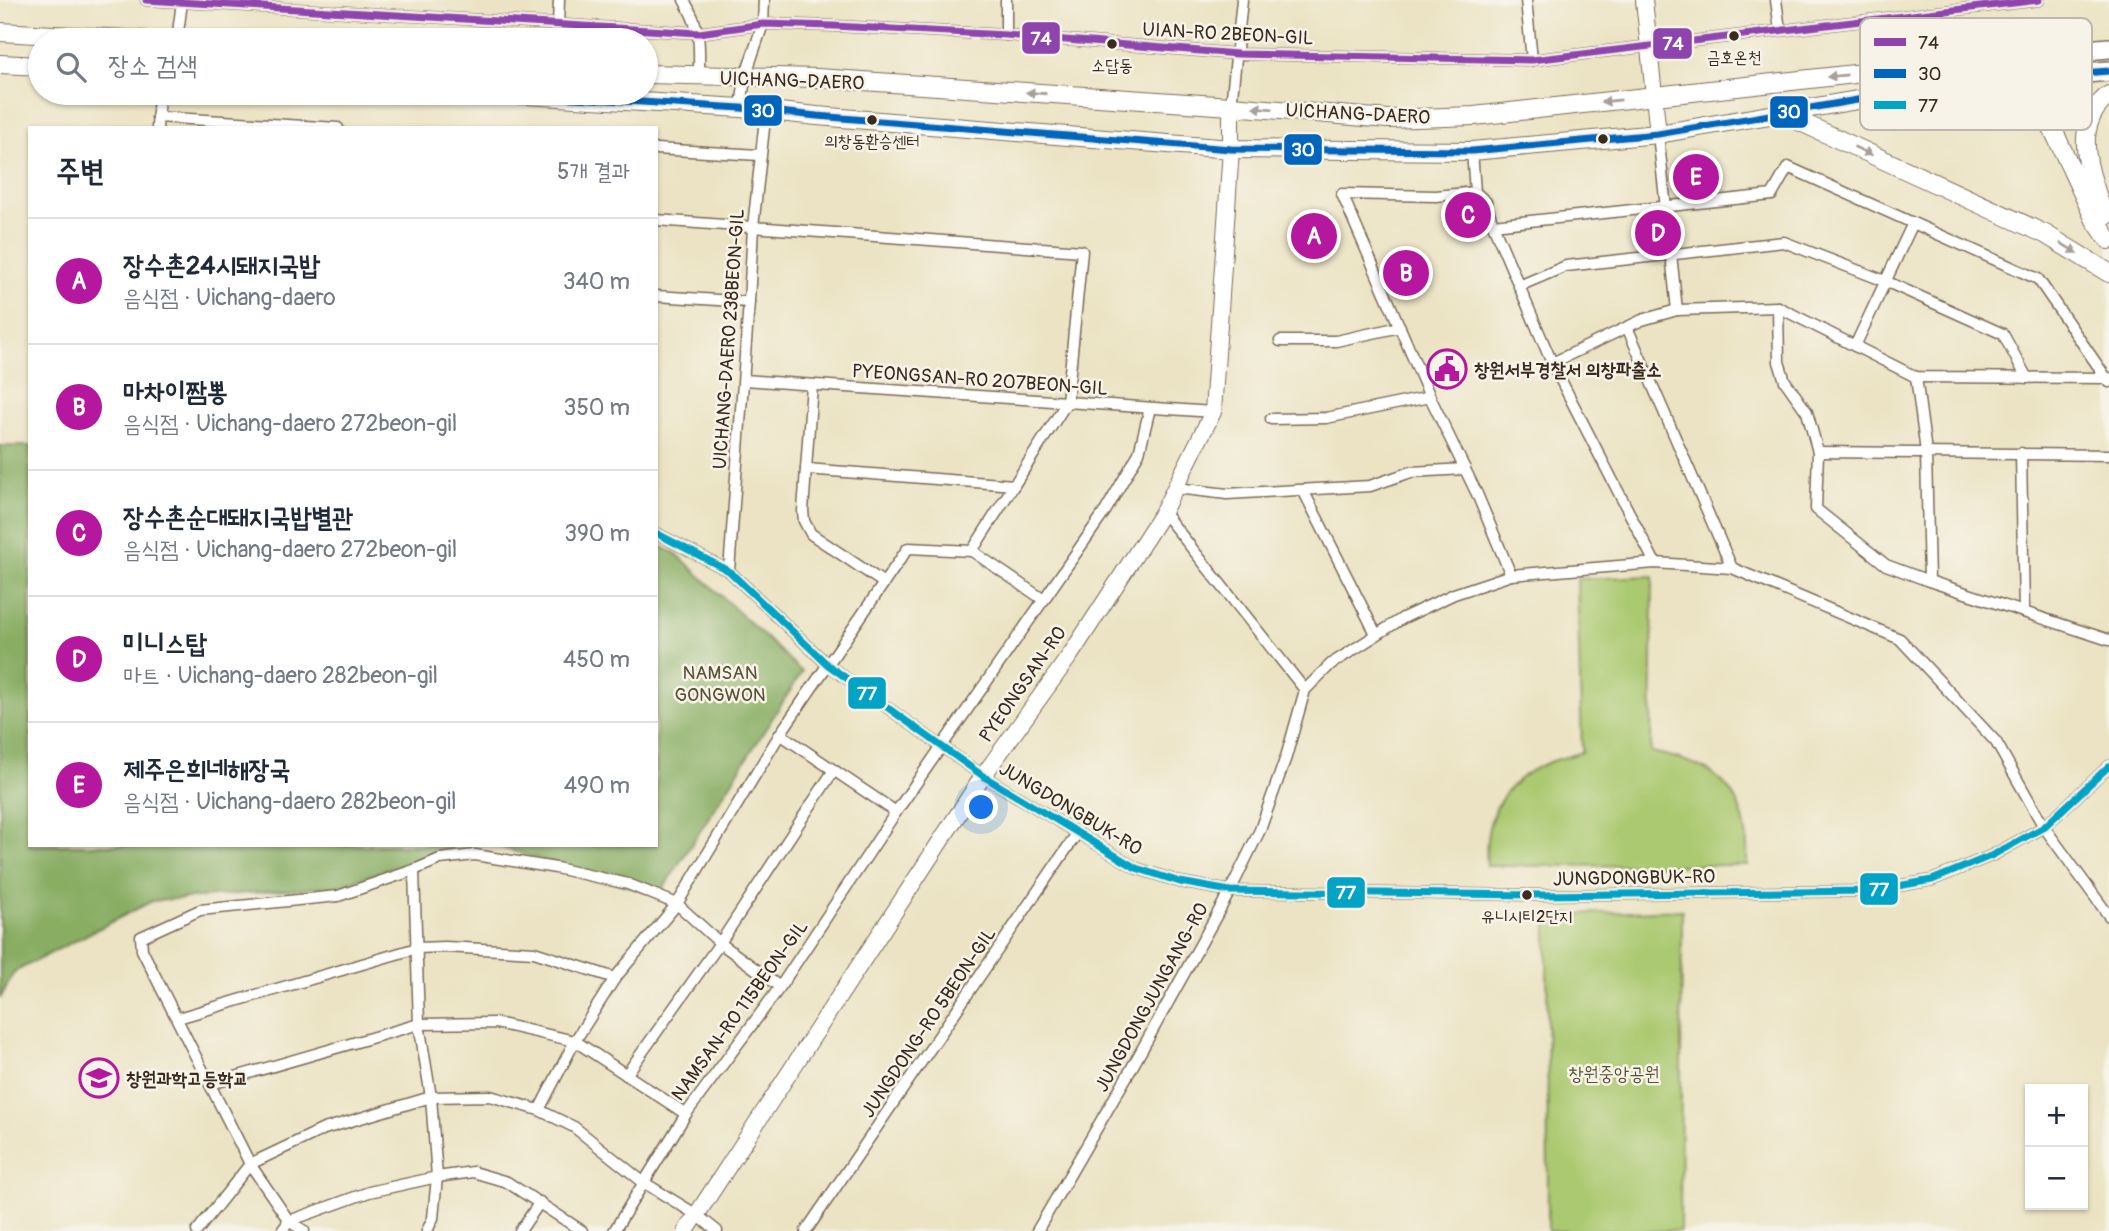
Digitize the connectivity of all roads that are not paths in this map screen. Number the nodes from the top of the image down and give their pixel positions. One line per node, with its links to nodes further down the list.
1 (146, 0): 11 (street, UIAN-RO 2BEON-GIL)
2 (559, 0): 17 (street)
3 (684, 0): 23 (street)
4 (764, 0): 16 (street)
5 (1006, 0): 25 (street)
6 (1242, 0): 27 (street)
7 (1526, 0): 28 (street)
8 (1644, 0): 26 (main road)
9 (1776, 0): 20 (street)
10 (2039, 0): 13 (street, UIAN-RO 2BEON-GIL)
11 (181, 1): 12 (street, UIAN-RO 2BEON-GIL); 18 (street)
12 (258, 4): 17 (street, UIAN-RO 2BEON-GIL)
13 (1973, 4): 14 (street, UIAN-RO 2BEON-GIL)
14 (1869, 18)
15 (1860, 19): 20 (street, UIAN-RO 2BEON-GIL)
16 (763, 24): 23 (street, UIAN-RO 2BEON-GIL); 25 (street, UIAN-RO 2BEON-GIL); 34 (street)
17 (558, 25): 19 (street, UIAN-RO 2BEON-GIL)
18 (178, 28)
19 (611, 28)
20 (1780, 30): 26 (street, UIAN-RO 2BEON-GIL)
21 (658, 31): 23 (street, UIAN-RO 2BEON-GIL)
22 (0, 32): 24 (main road)
23 (699, 33): 33 (street)
24 (28, 34)
25 (1006, 35): 27 (street, UIAN-RO 2BEON-GIL)
26 (1649, 45): 28 (street, UIAN-RO 2BEON-GIL); 36 (main road)
27 (1237, 54): 28 (street, UIAN-RO 2BEON-GIL); 39 (street)
28 (1532, 60)
29 (0, 64): 30 (main road)
30 (28, 65)
31 (1860, 73): 36 (main road, UICHANG-DAERO, one-way to 36)
32 (658, 75): 33 (main road, UICHANG-DAERO)
33 (699, 77): 34 (main road, UICHANG-DAERO)
34 (745, 77): 39 (main road, UICHANG-DAERO, one-way to 34); 40 (street)
35 (2109, 95): 43 (main road)
36 (1655, 96): 39 (main road, UICHANG-DAERO, one-way to 39); 49 (main road)
37 (1860, 99): 42 (main road, UICHANG-DAERO)
38 (658, 103): 40 (main road, UICHANG-DAERO)
39 (1231, 106): 51 (main road, PYEONGSAN-RO)
40 (741, 108): 41 (main road, UICHANG-DAERO)
41 (766, 110): 51 (main road, UICHANG-DAERO); 53 (street, UICHANG-DAERO 238BEON-GIL)
42 (1779, 112): 49 (main road, UICHANG-DAERO); 63 (main road, one-way to 63)
43 (2092, 117)
44 (157, 122): 45 (street)
45 (244, 124): 46 (street)
46 (291, 126)
47 (2053, 130): 61 (main road)
48 (2086, 130): 57 (main road)
49 (1658, 134): 52 (main road, UICHANG-DAERO); 55 (street)
50 (658, 149): 53 (street)
51 (1231, 149): 52 (main road, UICHANG-DAERO); 83 (main road, PYEONGSAN-RO)
52 (1472, 151): 54 (street)
53 (759, 155): 60 (street, UICHANG-DAERO 238BEON-GIL)
54 (1475, 192): 59 (street); 70 (street)
55 (1666, 207): 58 (street); 59 (street); 62 (street)
56 (658, 220): 60 (street)
57 (2109, 222)
58 (1913, 223): 64 (street); 77 (street)
59 (1493, 225): 65 (street)
60 (753, 227): 67 (street, UICHANG-DAERO 238BEON-GIL); 81 (street)
61 (2109, 240)
62 (1671, 254): 64 (street); 65 (street); 69 (street)
63 (2109, 273)
64 (1885, 281): 73 (street); 76 (street)
65 (1519, 286): 74 (street)
66 (658, 296): 67 (street)
67 (749, 302): 78 (street, UICHANG-DAERO 238BEON-GIL)
68 (1778, 307): 69 (street); 73 (street); 85 (street)
69 (1677, 310): 71 (street)
70 (1401, 327): 72 (street); 80 (street)
71 (1627, 327): 74 (street); 98 (street)
72 (1280, 341)
73 (1855, 346): 75 (street)
74 (1552, 363): 97 (street)
75 (1916, 377): 76 (street); 86 (street)
76 (2027, 378): 77 (street)
77 (2108, 379)
78 (744, 380): 79 (street, PYEONGSAN-RO 207BEON-GIL); 99 (street, UICHANG-DAERO 238BEON-GIL)
79 (812, 385): 81 (street, PYEONGSAN-RO 207BEON-GIL); 89 (street)
80 (1430, 397): 84 (street); 90 (street)
81 (1067, 402): 82 (street, PYEONGSAN-RO 207BEON-GIL); 91 (street)
82 (1150, 408): 83 (street, PYEONGSAN-RO 207BEON-GIL); 103 (street, NAMSAN-RO 115BEON-GIL)
83 (1213, 412): 92 (main road, PYEONGSAN-RO)
84 (1271, 419)
85 (1818, 452): 86 (street); 101 (street)
86 (1926, 452): 87 (street); 101 (street)
87 (2021, 453): 88 (street); 104 (street)
88 (2109, 455)
89 (806, 469): 91 (street); 102 (street)
90 (1465, 469): 93 (street); 100 (street)
91 (1014, 485): 96 (street)
92 (1176, 488): 93 (street); 94 (main road, PYEONGSAN-RO)
93 (1303, 490): 105 (street)
94 (1163, 512): 108 (street); 113 (main road, PYEONGSAN-RO)
95 (658, 534): 99 (street, JUNGDONGBUK-RO)
96 (972, 551): 102 (street); 103 (street)
97 (1655, 563): 98 (street, JUNGDONGJUNGANG-RO); 100 (street, JUNGDONGJUNGANG-RO)
98 (1732, 568): 115 (street, JUNGDONGJUNGANG-RO)
99 (729, 571): 107 (street, JUNGDONGBUK-RO)
100 (1511, 575): 105 (street, JUNGDONGJUNGANG-RO)
101 (1929, 581): 104 (street)
102 (884, 583): 107 (street)
103 (1044, 600): 110 (street, NAMSAN-RO 115BEON-GIL)
104 (2024, 612): 106 (street)
105 (1376, 634): 108 (street, JUNGDONGJUNGANG-RO)
106 (2109, 640)
107 (828, 665): 109 (street); 110 (street, JUNGDONGBUK-RO)
108 (1305, 690): 118 (street, JUNGDONGJUNGANG-RO)
109 (780, 734): 112 (street); 119 (street)
110 (941, 747): 113 (street, JUNGDONGBUK-RO); 114 (street, NAMSAN-RO 115BEON-GIL)
111 (2109, 766): 115 (street, JUNGDONGBUK-RO)
112 (834, 770): 114 (street); 121 (street)
113 (982, 776): 116 (street, JUNGDONGBUK-RO); 137 (main road, PYEONGSAN-RO)
114 (896, 812): 124 (street, NAMSAN-RO 115BEON-GIL)
115 (2044, 827): 118 (street, JUNGDONGBUK-RO); 120 (street, JUNGDONGJUNGANG-RO)
116 (1078, 832): 118 (street, JUNGDONGBUK-RO); 148 (street, JUNGDONG-RO 5BEON-GIL)
117 (414, 870): 119 (street); 122 (street); 125 (street)
118 (1230, 891): 149 (street, JUNGDONGJUNGANG-RO)
119 (677, 904): 121 (street); 123 (street)
120 (2109, 916)
121 (720, 943): 124 (street); 128 (street)
122 (417, 948): 123 (street); 125 (street); 126 (street)
123 (615, 978): 127 (street)
124 (780, 987): 132 (street, NAMSAN-RO 115BEON-GIL)
125 (178, 1018): 129 (street)
126 (419, 1024): 127 (street); 129 (street); 130 (street)
127 (575, 1041): 128 (street); 131 (street)
128 (626, 1075): 132 (street)
129 (211, 1084): 133 (street)
130 (430, 1097): 131 (street); 133 (street); 134 (street)
131 (539, 1110): 135 (street)
132 (686, 1114): 135 (street, NAMSAN-RO 115BEON-GIL)
133 (250, 1164): 138 (street); 139 (street)
134 (437, 1177): 136 (street); 138 (street); 142 (street)
135 (643, 1182): 137 (street); 145 (street, NAMSAN-RO 115BEON-GIL)
136 (540, 1202): 143 (street); 144 (street)
137 (697, 1215): 146 (main road, PYEONGSAN-RO); 147 (street)
138 (289, 1221): 140 (street); 141 (street)
139 (197, 1231)
140 (282, 1231)
141 (304, 1231)
142 (426, 1231)
143 (520, 1231)
144 (582, 1231)
145 (614, 1231)
146 (686, 1231)
147 (717, 1231)
148 (806, 1231)
149 (1037, 1231)

